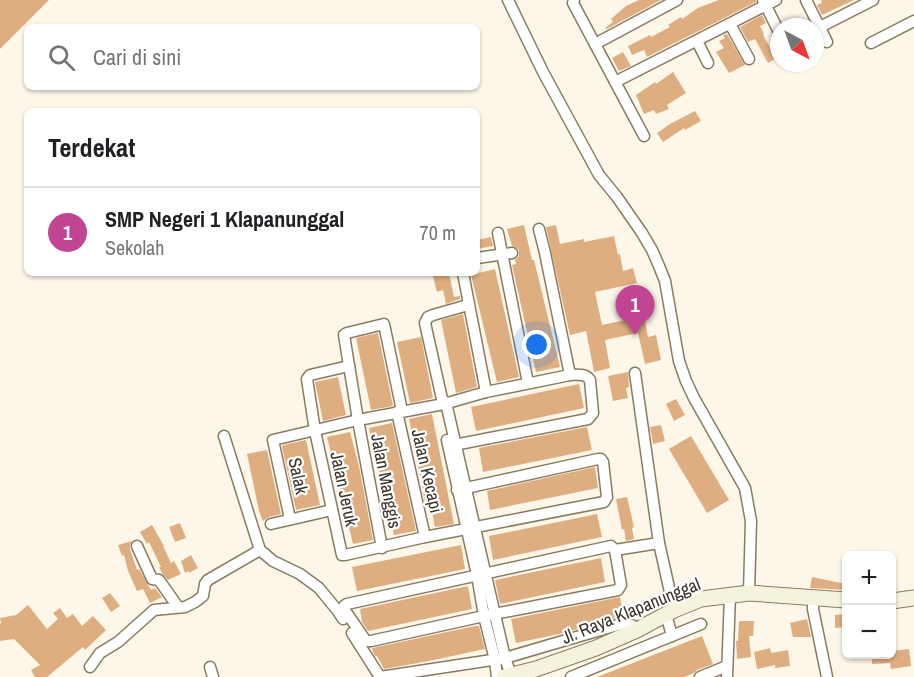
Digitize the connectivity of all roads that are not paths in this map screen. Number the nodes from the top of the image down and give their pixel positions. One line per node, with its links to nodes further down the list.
1 (508, 0): 51 (street)
2 (574, 0): 16 (street)
3 (677, 0): 16 (street)
4 (806, 0): 8 (street)
5 (873, 0): 11 (street)
6 (768, 2): 7 (street); 10 (street)
7 (774, 18)
8 (815, 18)
9 (914, 21): 15 (street)
10 (730, 24): 13 (street); 17 (street)
11 (824, 25)
12 (824, 36): 14 (street)
13 (697, 41): 18 (street); 19 (street)
14 (827, 42)
15 (871, 43)
16 (595, 44): 19 (street)
17 (749, 59)
18 (708, 63)
19 (615, 82): 20 (street)
20 (644, 136)
21 (539, 229): 29 (street)
22 (498, 233): 23 (street)
23 (507, 254): 24 (street); 30 (street)
24 (480, 258)
25 (463, 276): 26 (street)
26 (468, 305): 31 (street); 32 (street)
27 (349, 366): 33 (street, Jalan Kecapi); 34 (street); 35 (street, Jalan Jeruk)
28 (635, 373): 45 (street)
29 (570, 375): 30 (street, Jalan Manggis); 38 (street)
30 (528, 383): 31 (street, Jalan Manggis)
31 (486, 392): 32 (street, Jalan Manggis)
32 (442, 402): 33 (street, Jalan Manggis); 38 (street)
33 (399, 412): 34 (street, Jalan Manggis); 44 (street, Jalan Kecapi)
34 (358, 420): 35 (street, Jalan Manggis); 47 (street, Jalan Manggis)
35 (315, 431): 37 (street, Jalan Manggis); 40 (street, Jalan Jeruk)
36 (225, 436): 48 (street)
37 (273, 440): 41 (street, Salak)
38 (452, 445): 39 (street)
39 (462, 489): 43 (street); 43 (street)
40 (332, 510): 41 (street); 47 (street, Jalan Jeruk)
41 (290, 519): 42 (street)
42 (271, 524)
43 (471, 529): 44 (street); 50 (street)
44 (425, 537): 47 (street)
45 (659, 543): 49 (street); 58 (street)
46 (137, 546): 57 (street)
47 (382, 548)
48 (260, 550): 57 (street); 70 (street)
49 (615, 550): 50 (street); 59 (street)
50 (481, 574): 59 (street); 59 (street)
51 (748, 593): 52 (street, Jl. Raya Klapanunggal); 53 (street, Jl. Raya Klapanunggal)
52 (730, 595): 58 (street, Jl. Raya Klapanunggal); 66 (street)
53 (813, 597): 55 (street, Jl. Raya Klapanunggal); 74 (street)
54 (914, 598): 56 (street)
55 (842, 600)
56 (896, 600)
57 (178, 607): 65 (street)
58 (670, 612): 61 (street, Jl. Raya Klapanunggal); 62 (street)
59 (490, 616): 63 (street)
60 (701, 624): 62 (street)
61 (637, 630): 63 (street); 67 (street, Jl. Raya Klapanunggal)
62 (672, 636): 72 (street)
63 (500, 659): 64 (street); 69 (street)
64 (463, 664): 68 (street); 71 (street)
65 (90, 667)
66 (727, 671): 73 (street)
67 (536, 673): 69 (street, Jl. Raya Klapanunggal)
68 (404, 675): 70 (street)
69 (504, 676)
70 (380, 677)
71 (465, 677)
72 (571, 677)
73 (699, 677)
74 (827, 677)

